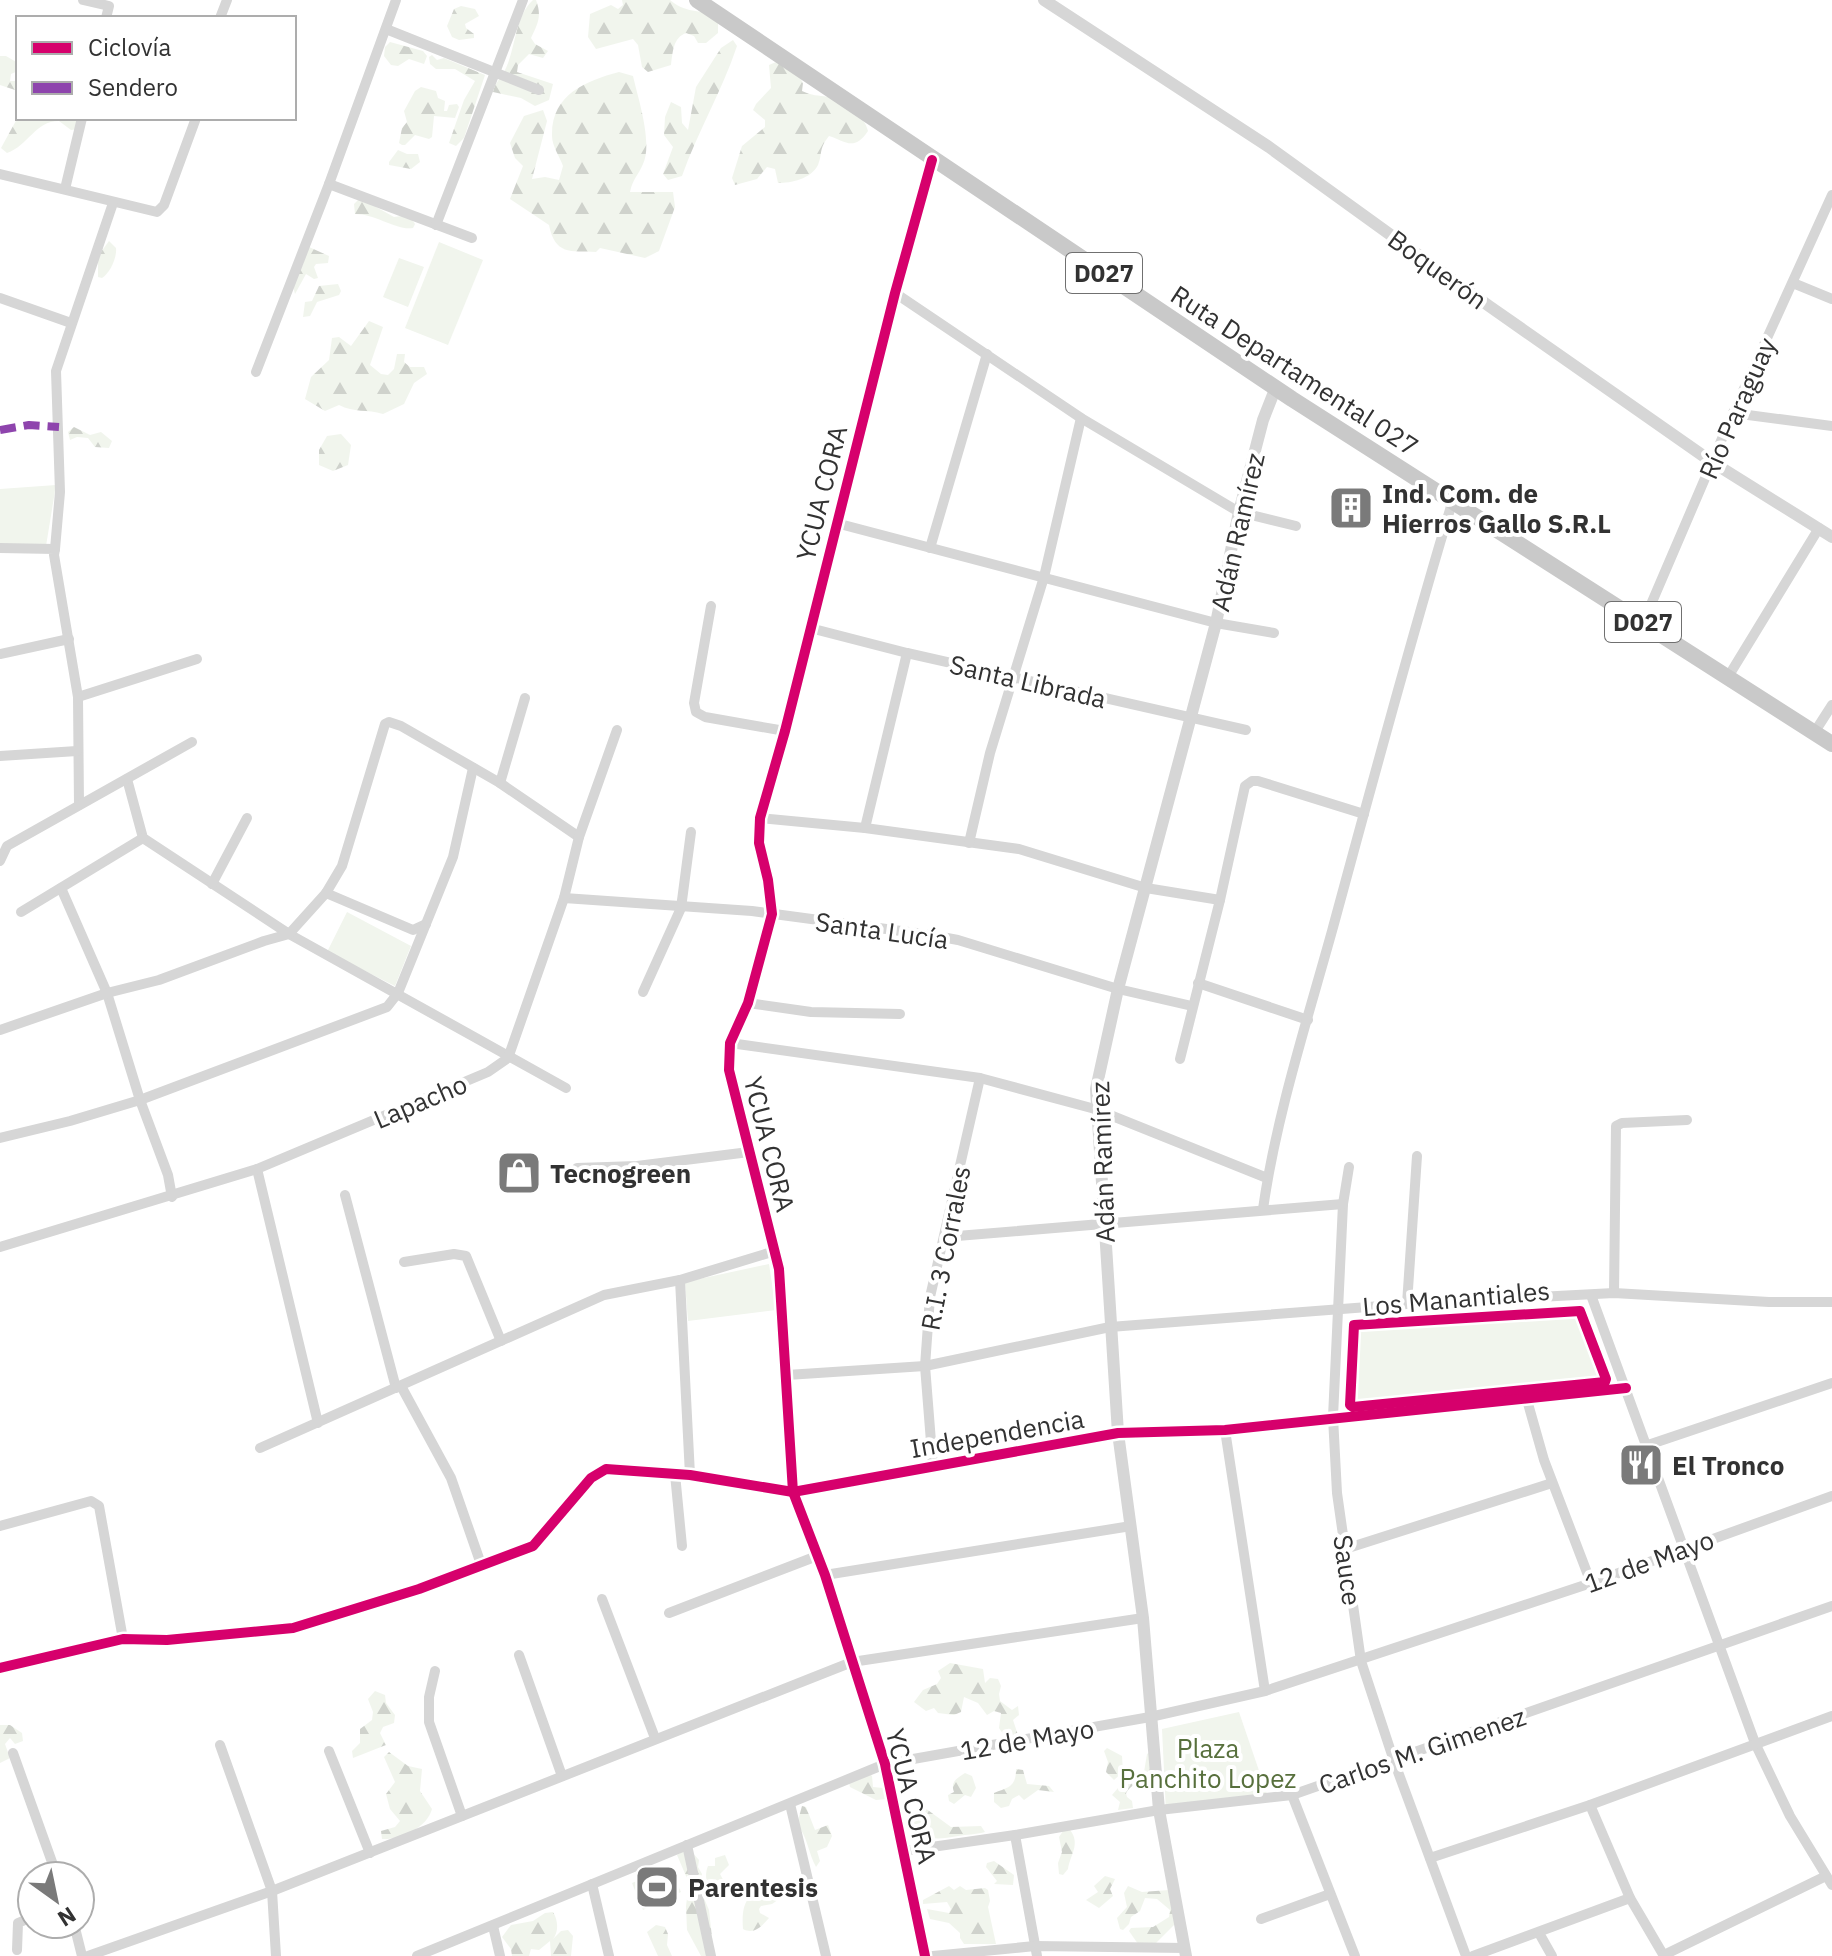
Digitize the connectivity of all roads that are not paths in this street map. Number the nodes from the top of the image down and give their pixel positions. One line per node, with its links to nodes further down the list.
1 (83, 0): 6 (street)
2 (396, 0): 7 (street)
3 (523, 0): 8 (street)
4 (697, 0): 12 (main road, Ruta Departamental 027 / D027)
5 (1044, 0): 31 (street, Boquerón)
6 (108, 8)
7 (386, 29): 8 (street); 14 (street)
8 (495, 73): 9 (street); 18 (street)
9 (539, 90)
10 (82, 120): 15 (street)
11 (195, 120): 17 (street)
12 (932, 160): 21 (street, YCUA CORA); 27 (main road, Ruta Departamental 027 / D027)
13 (0, 174): 15 (street)
14 (329, 184): 18 (street); 26 (street)
15 (65, 189): 17 (street)
16 (1832, 195): 20 (street, Río Paraguay)
17 (113, 203): 24 (street)
18 (436, 225): 19 (street)
19 (472, 238)
20 (1793, 283): 23 (street); 28 (street, Río Paraguay)
21 (895, 293): 25 (street); 34 (street, YCUA CORA)
22 (0, 298): 24 (street)
23 (1832, 299)
24 (71, 323): 40 (street)
25 (987, 354): 29 (street); 39 (street)
26 (256, 372)
27 (1276, 387): 32 (main road, Ruta Departamental 027 / D027); 33 (street, Adán Ramírez)
28 (1733, 413): 30 (street); 31 (street, Río Paraguay)
29 (1081, 418): 33 (street); 41 (street)
30 (1832, 426)
31 (1712, 462): 36 (street, Boquerón); 44 (street, Río Paraguay)
32 (1452, 503): 44 (main road, Ruta Departamental 027 / D027); 69 (street)
33 (1239, 512): 35 (street); 43 (street, Adán Ramírez)
34 (836, 523): 39 (street); 45 (street, YCUA CORA)
35 (1296, 526)
36 (1819, 528): 37 (street, Boquerón); 52 (street)
37 (1832, 537)
38 (0, 548): 40 (street)
39 (930, 548): 41 (street)
40 (55, 549): 47 (street)
41 (1044, 577): 43 (street); 51 (street)
42 (711, 606): 59 (street)
43 (1216, 623): 46 (street); 56 (street, Adán Ramírez)
44 (1643, 623): 52 (main road, Ruta Departamental 027 / D027)
45 (810, 628): 48 (street, Santa Librada); 59 (street, YCUA CORA)
46 (1274, 633)
47 (69, 639): 49 (street); 53 (street)
48 (907, 653): 51 (street, Santa Librada); 72 (street)
49 (0, 654)
50 (197, 659): 53 (street)
51 (1013, 676): 56 (street, Santa Librada); 76 (street)
52 (1728, 677): 60 (main road, Ruta Departamental 027 / D027)
53 (78, 697): 63 (street)
54 (525, 698): 67 (street)
55 (1832, 705): 60 (street)
56 (1191, 719): 58 (street, Santa Librada); 80 (street, Adán Ramírez)
57 (617, 730): 74 (street)
58 (1246, 730)
59 (785, 731): 71 (street, YCUA CORA)
60 (1814, 733): 62 (main road, Ruta Departamental 027 / D027)
61 (192, 742): 66 (street)
62 (1832, 744)
63 (77, 751): 64 (street); 68 (street)
64 (0, 756)
65 (473, 768): 67 (street); 81 (street); 87 (street)
66 (127, 779): 68 (street); 75 (street)
67 (500, 783): 74 (street)
68 (79, 805): 77 (street)
69 (1364, 814): 83 (street); 97 (street)
70 (247, 818): 78 (street)
71 (760, 818): 72 (street); 86 (street, YCUA CORA)
72 (865, 828): 76 (street)
73 (691, 832): 84 (street)
74 (579, 837): 82 (street)
75 (143, 838): 78 (street); 79 (street)
76 (969, 843): 80 (street)
77 (0, 861)
78 (212, 884): 88 (street)
79 (61, 888): 85 (street); 92 (street)
80 (1146, 888): 83 (street); 90 (street, Adán Ramírez)
81 (326, 893): 87 (street); 88 (street)
82 (564, 898): 84 (street, Santa Lucía); 100 (street)
83 (1220, 900): 89 (street)
84 (681, 908): 86 (street, Santa Lucía); 91 (street)
85 (21, 912)
86 (772, 914): 90 (street, Santa Lucía); 94 (street, YCUA CORA)
87 (426, 924): 93 (street)
88 (289, 934): 92 (street); 93 (street)
89 (1198, 983): 95 (street); 97 (street)
90 (1118, 989): 95 (street, Santa Lucía); 105 (street, Adán Ramírez)
91 (643, 992)
92 (107, 993): 98 (street); 104 (street)
93 (398, 993): 100 (street); 104 (street)
94 (748, 1003): 96 (street); 99 (street, YCUA CORA)
95 (1192, 1006): 101 (street)
96 (900, 1014)
97 (1308, 1020): 113 (street)
98 (0, 1030)
99 (730, 1043): 102 (street); 108 (street, YCUA CORA)
100 (508, 1058): 103 (street); 112 (street, Lapacho)
101 (1180, 1059)
102 (980, 1078): 105 (street); 119 (street, R.I. 3 Corrales)
103 (566, 1088)
104 (140, 1100): 107 (street); 115 (street)
105 (1095, 1109): 113 (street); 118 (street, Adán Ramírez)
106 (1687, 1120): 124 (street)
107 (0, 1138)
108 (749, 1152): 111 (street); 121 (street, YCUA CORA)
109 (1417, 1156): 127 (street)
110 (1349, 1167): 116 (street, Sauce)
111 (577, 1168)
112 (257, 1169): 115 (street, Lapacho); 138 (street)
113 (1267, 1178): 117 (street)
114 (345, 1195): 134 (street)
115 (172, 1197): 120 (street, Lapacho)
116 (1343, 1204): 117 (street); 128 (street, Sauce)
117 (1263, 1209): 118 (street)
118 (1104, 1223): 119 (street); 129 (street, Adán Ramírez)
119 (945, 1237): 131 (street, R.I. 3 Corrales)
120 (0, 1247)
121 (775, 1251): 123 (street); 132 (street, YCUA CORA)
122 (404, 1262): 130 (street)
123 (680, 1280): 130 (street); 145 (street)
124 (1614, 1293): 125 (street); 126 (street)
125 (1591, 1295): 127 (street); 135 (street)
126 (1832, 1302)
127 (1407, 1304): 128 (street)
128 (1337, 1309): 129 (street); 137 (street, Sauce)
129 (1110, 1327): 131 (street); 140 (street, Adán Ramírez)
130 (501, 1341): 134 (street)
131 (925, 1366): 132 (street); 143 (street, R.I. 3 Corrales)
132 (787, 1375): 147 (street, YCUA CORA)
133 (1832, 1383): 141 (street)
134 (399, 1387): 138 (street); 155 (street)
135 (1626, 1388): 136 (street, Independencia); 141 (street)
136 (1527, 1400): 137 (street, Independencia); 146 (street)
137 (1333, 1417): 139 (street, Independencia); 153 (street, Sauce)
138 (318, 1423): 142 (street)
139 (1225, 1430): 140 (street, Independencia); 169 (street)
140 (1118, 1433): 143 (street, Independencia); 150 (street, Adán Ramírez)
141 (1648, 1445): 152 (street)
142 (260, 1448)
143 (933, 1467): 147 (street, Independencia)
144 (675, 1474): 145 (street, Independencia); 151 (street); 155 (street, Independencia)
145 (690, 1475): 147 (street, Independencia)
146 (1552, 1483): 153 (street); 157 (street)
147 (793, 1492): 154 (street, YCUA CORA)
148 (1832, 1496): 152 (street, 12 de Mayo)
149 (0, 1526): 162 (street)
150 (1131, 1526): 156 (street); 161 (street, Adán Ramírez)
151 (682, 1546)
152 (1684, 1548): 157 (street, 12 de Mayo); 163 (street)
153 (1345, 1549): 165 (street, Sauce)
154 (817, 1556): 156 (street, YCUA CORA); 160 (street)
155 (482, 1567): 162 (street, Independencia)
156 (825, 1575): 166 (street, YCUA CORA)
157 (1591, 1583): 165 (street, 12 de Mayo)
158 (602, 1599): 172 (street)
159 (1832, 1606): 163 (street, Carlos M. Gimenez)
160 (669, 1613)
161 (1143, 1618): 166 (street); 171 (street, Adán Ramírez)
162 (123, 1639): 167 (street, Independencia)
163 (1719, 1645): 173 (street); 177 (street, Carlos M. Gimenez)
164 (519, 1655): 179 (street)
165 (1361, 1661): 169 (street, 12 de Mayo); 177 (street, Sauce)
166 (852, 1662): 172 (street); 178 (street, YCUA CORA)
167 (0, 1668)
168 (435, 1671): 184 (street)
169 (1265, 1691): 171 (street, 12 de Mayo)
170 (1832, 1716): 173 (street)
171 (1150, 1717): 178 (street, 12 de Mayo); 183 (street, Adán Ramírez)
172 (655, 1738): 179 (street)
173 (1755, 1743): 182 (street); 191 (street)
174 (220, 1745): 193 (street)
175 (329, 1751): 188 (street)
176 (13, 1753): 190 (street)
177 (1394, 1761): 180 (street, Carlos M. Gimenez); 189 (street, Sauce)
178 (885, 1764): 181 (street, 12 de Mayo); 187 (street, YCUA CORA)
179 (562, 1776): 184 (street)
180 (1292, 1795): 183 (street, Carlos M. Gimenez); 194 (street)
181 (790, 1804): 186 (street, 12 de Mayo); 209 (street)
182 (1590, 1805): 189 (street); 195 (street)
183 (1159, 1810): 185 (street, Carlos M. Gimenez); 202 (street, Adán Ramírez)
184 (462, 1816): 188 (street)
185 (1015, 1835): 187 (street, Carlos M. Gimenez); 201 (street)
186 (687, 1845): 192 (street, 12 de Mayo); 208 (street)
187 (904, 1851): 210 (street, YCUA CORA)
188 (370, 1853): 193 (street)
189 (1430, 1858): 213 (street, Sauce)
190 (51, 1860)
191 (1829, 1881): 216 (street)
192 (592, 1884): 197 (street, 12 de Mayo); 207 (street)
193 (272, 1891): 203 (street); 204 (street)
194 (1330, 1894): 196 (street); 212 (street)
195 (1630, 1898): 198 (street); 216 (street)
196 (1261, 1919)
197 (493, 1926): 205 (street, 12 de Mayo); 206 (street)
198 (1539, 1933): 214 (street); 215 (street)
199 (17, 1940): 200 (street)
200 (17, 1950)
201 (1036, 1951): 202 (street); 211 (street)
202 (1185, 1952)
203 (85, 1956)
204 (276, 1956)
205 (417, 1956)
206 (500, 1956)
207 (609, 1956)
208 (711, 1956)
209 (826, 1956)
210 (925, 1956)
211 (933, 1956)
212 (1355, 1956)
213 (1466, 1956)
214 (1473, 1956)
215 (1552, 1956)
216 (1664, 1956)

